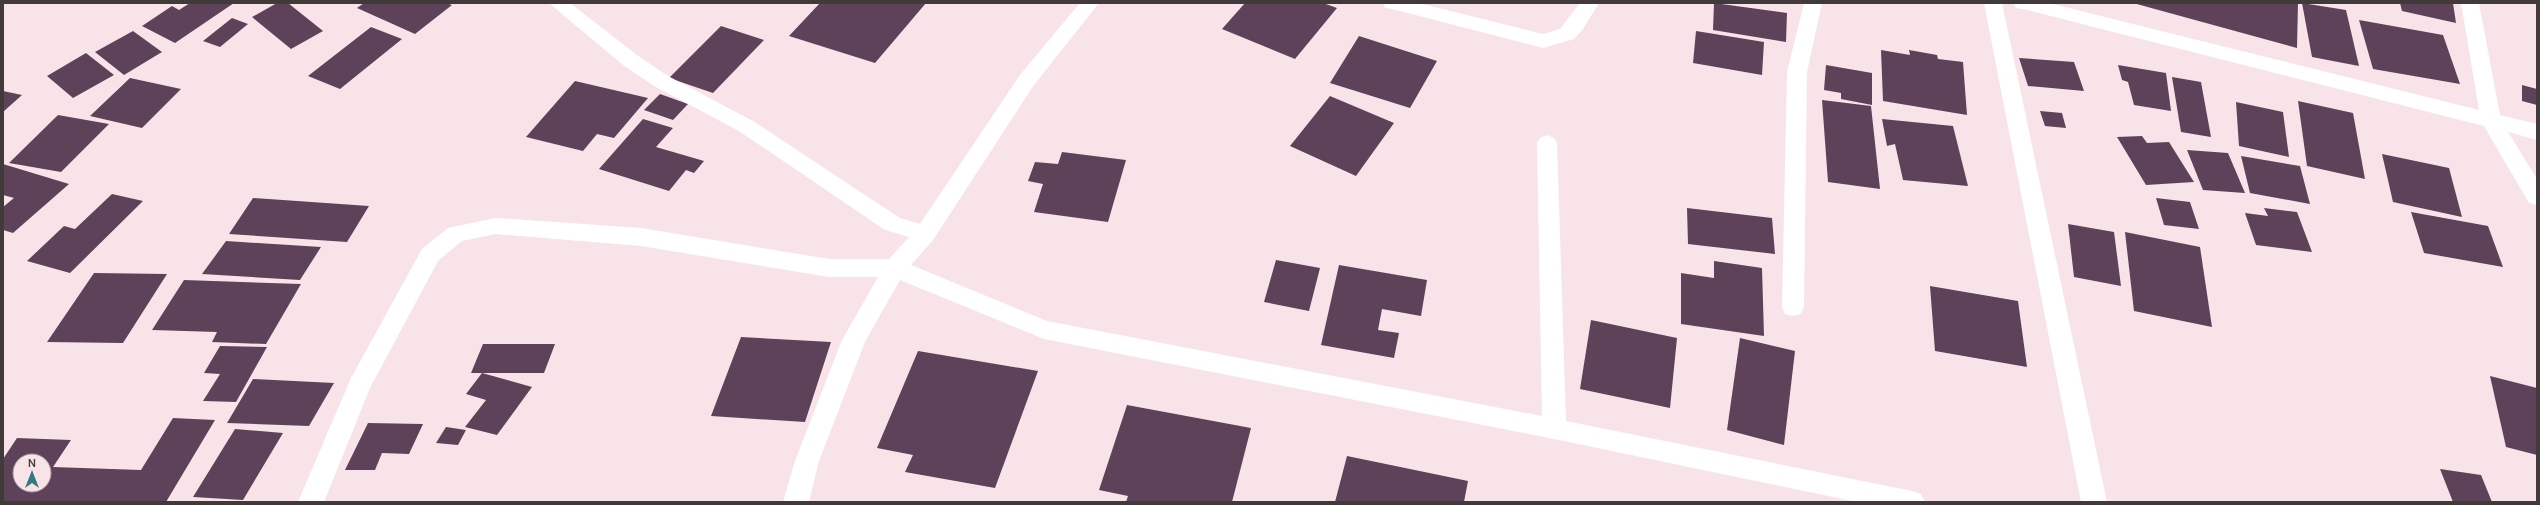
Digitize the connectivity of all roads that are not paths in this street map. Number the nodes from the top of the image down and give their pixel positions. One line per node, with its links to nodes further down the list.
1 (558, 3): 13 (street)
2 (1090, 3): 13 (street)
3 (1392, 3): 4 (street)
4 (1590, 3)
5 (1813, 3): 15 (street)
6 (1993, 3): 20 (street)
7 (2023, 3): 9 (street)
8 (2470, 3): 9 (street)
9 (2491, 122): 10 (street); 12 (street)
10 (2537, 132)
11 (1547, 143): 16 (street)
12 (2537, 197)
13 (925, 234): 14 (street)
14 (895, 268): 16 (street); 17 (street); 18 (street)
15 (1793, 307)
16 (1554, 429): 19 (street)
17 (311, 502)
18 (796, 502)
19 (1912, 502)
20 (2094, 502)

